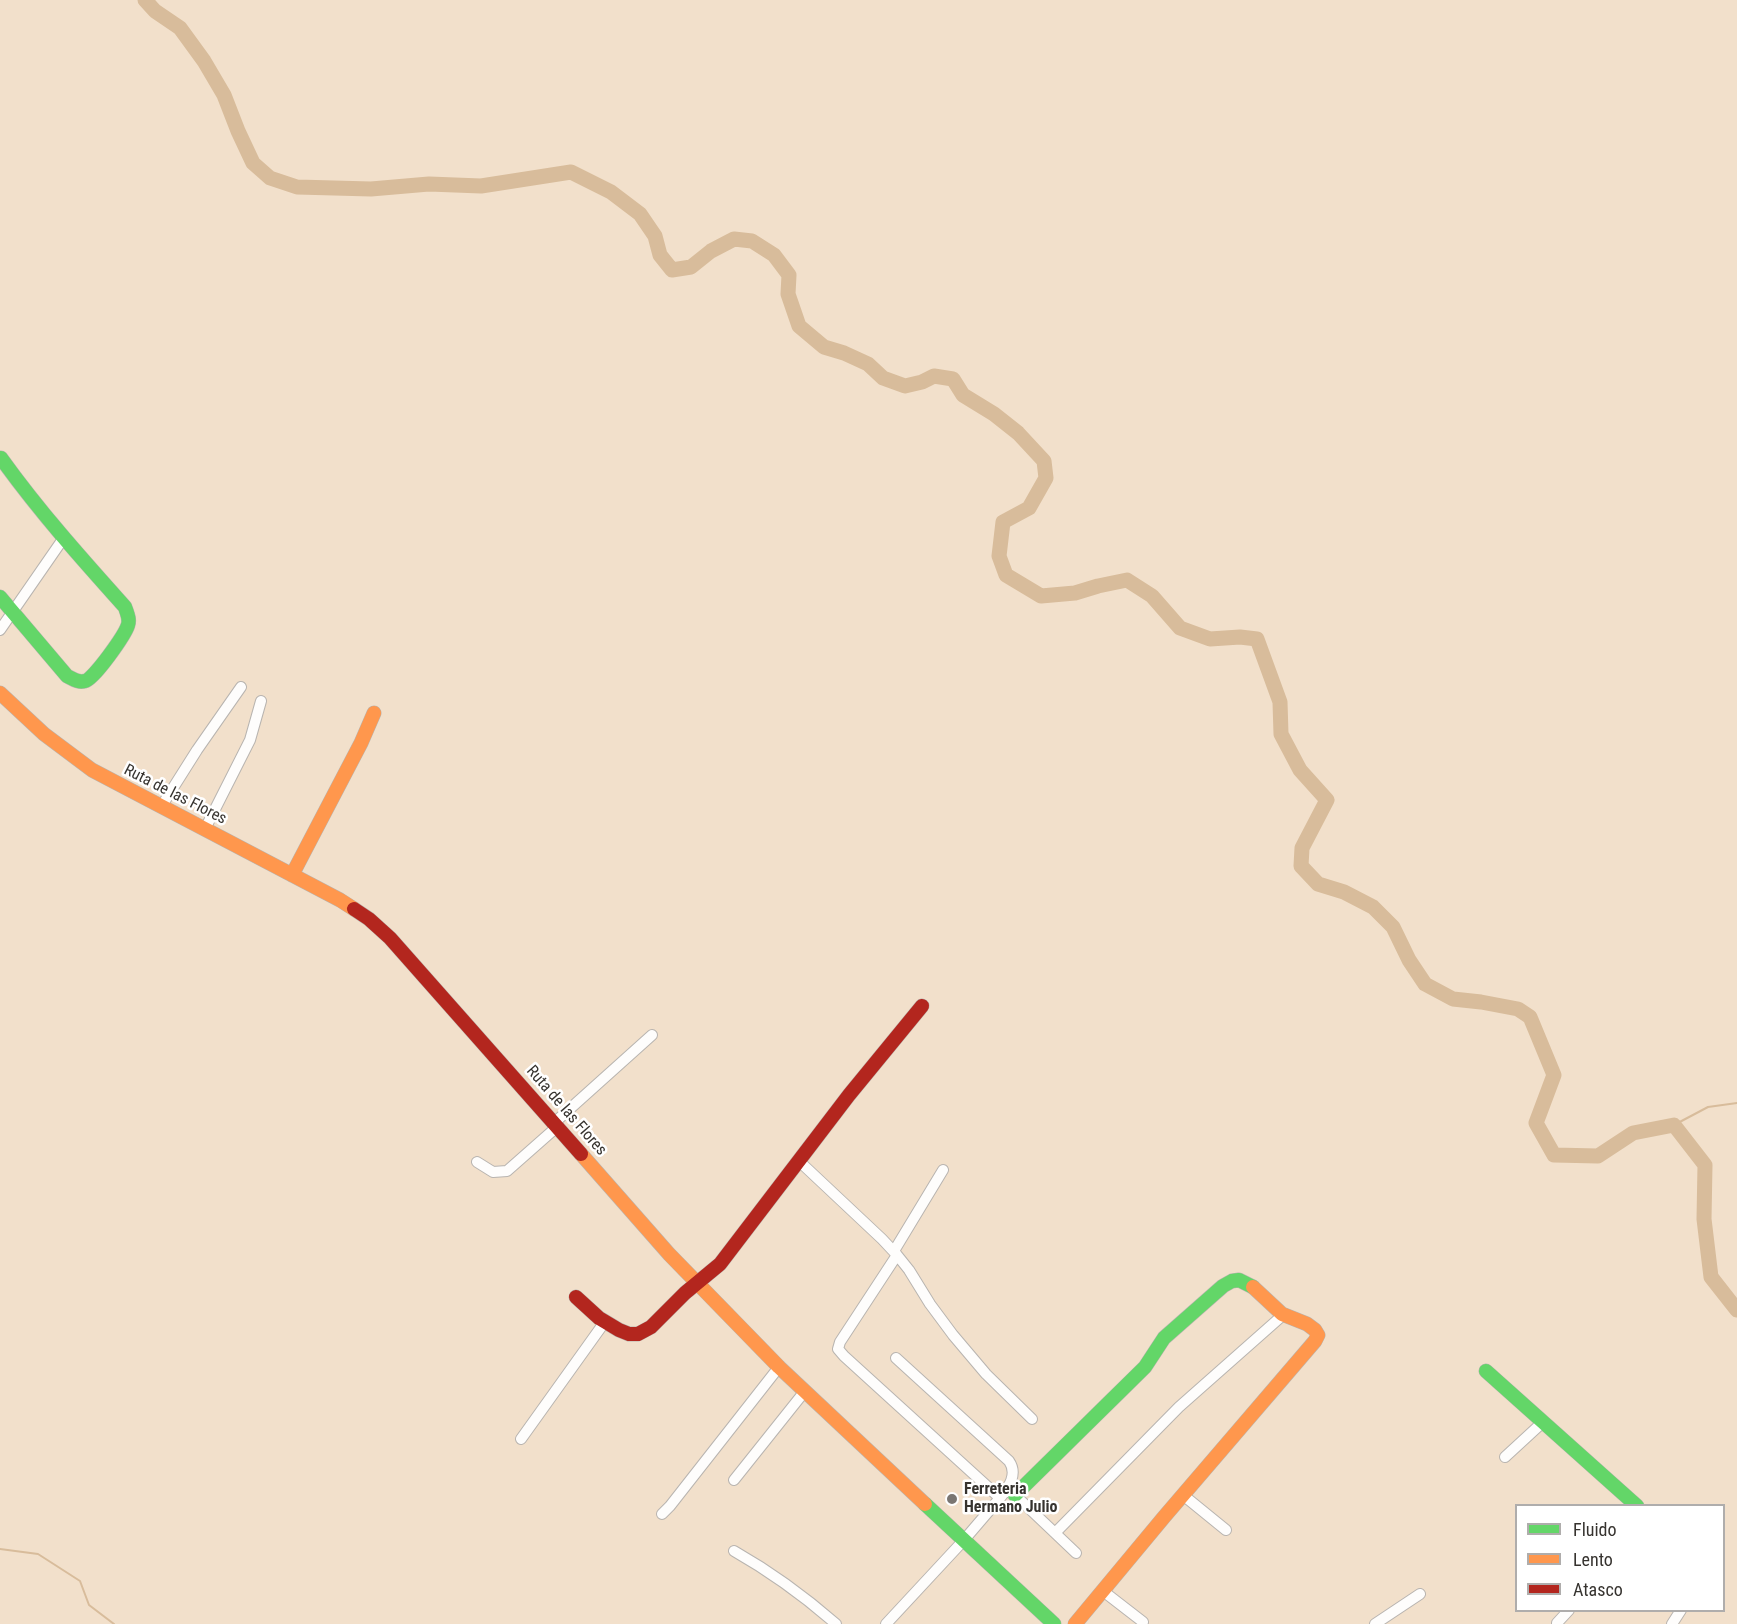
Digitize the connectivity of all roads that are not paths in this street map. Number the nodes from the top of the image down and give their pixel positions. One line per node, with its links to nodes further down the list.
1 (0, 457): 2 (street)
2 (63, 539): 4 (street); 4 (street)
3 (0, 597): 4 (street)
4 (13, 612): 5 (street)
5 (0, 630)
6 (241, 687): 10 (street)
7 (0, 693): 10 (street, Ruta de las Flores)
8 (261, 701): 11 (street)
9 (374, 713): 12 (street)
10 (161, 807): 11 (street, Ruta de las Flores)
11 (205, 829): 12 (street, Ruta de las Flores)
12 (292, 874): 15 (street, Ruta de las Flores)
13 (922, 1006): 16 (street)
14 (652, 1035): 15 (street)
15 (556, 1125): 17 (street); 20 (street, Ruta de las Flores)
16 (799, 1161): 19 (street); 20 (street)
17 (477, 1162)
18 (943, 1170): 19 (street)
19 (895, 1253): 28 (street); 33 (street)
20 (697, 1283): 23 (street); 25 (street, Ruta de las Flores)
21 (576, 1297): 23 (street)
22 (1283, 1315): 33 (street); 34 (street); 38 (street)
23 (604, 1323): 30 (street)
24 (896, 1358): 33 (street)
25 (779, 1367): 27 (street, Ruta de las Flores); 36 (street)
26 (1486, 1371): 29 (street)
27 (805, 1391): 32 (street); 39 (street, Ruta de las Flores)
28 (1032, 1419)
29 (1543, 1422): 31 (street); 35 (street)
30 (521, 1439)
31 (1505, 1457)
32 (734, 1480)
33 (1007, 1494): 38 (street); 39 (street)
34 (1183, 1495): 37 (street); 42 (street)
35 (1635, 1504)
36 (662, 1514)
37 (1226, 1530)
38 (1055, 1533): 41 (street)
39 (964, 1540): 48 (street); 49 (street, Ruta de las Flores)
40 (734, 1551): 47 (street)
41 (1076, 1553)
42 (1104, 1591): 45 (street); 50 (street)
43 (1420, 1594): 51 (street)
44 (1568, 1612): 46 (street)
45 (1143, 1622)
46 (1557, 1623)
47 (836, 1624)
48 (886, 1624)
49 (1054, 1624)
50 (1075, 1624)
51 (1375, 1624)

